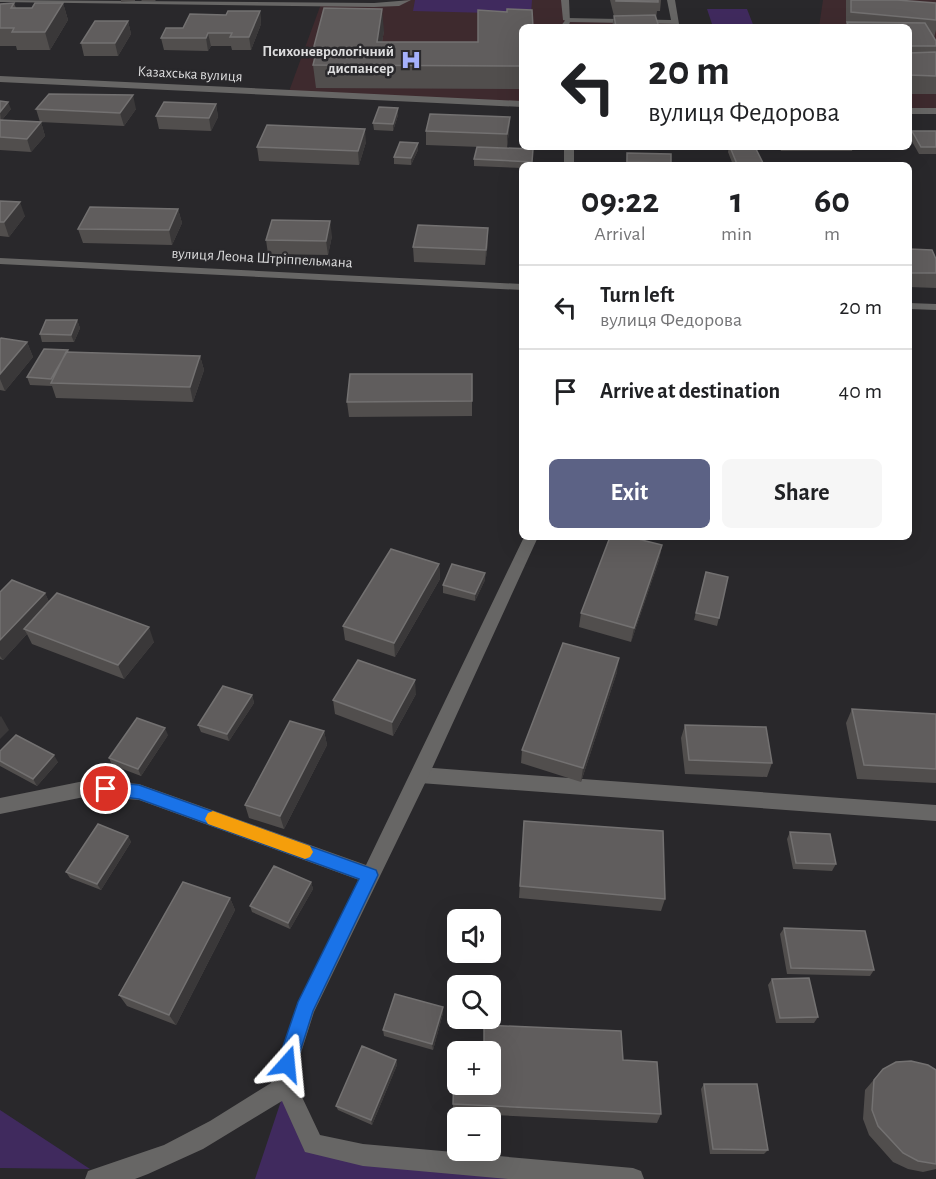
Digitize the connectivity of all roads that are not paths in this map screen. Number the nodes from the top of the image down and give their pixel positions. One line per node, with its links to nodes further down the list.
1 (0, 0): 2 (street)
2 (407, 0)
3 (565, 0): 5 (street)
4 (671, 0): 5 (street)
5 (566, 23)
6 (0, 79): 7 (street, Казахська вулиця)
7 (519, 104)
8 (912, 111): 9 (street)
9 (936, 111)
10 (0, 261): 11 (street, вулиця Леона Штріппельмана)
11 (519, 287)
12 (912, 306): 13 (street)
13 (936, 307)
14 (530, 540): 15 (street)
15 (420, 775): 17 (street); 18 (street)
16 (0, 806): 18 (street)
17 (936, 813)
18 (370, 875): 19 (street)
19 (286, 1086): 20 (street); 21 (street)
20 (96, 1179)
21 (633, 1179)

